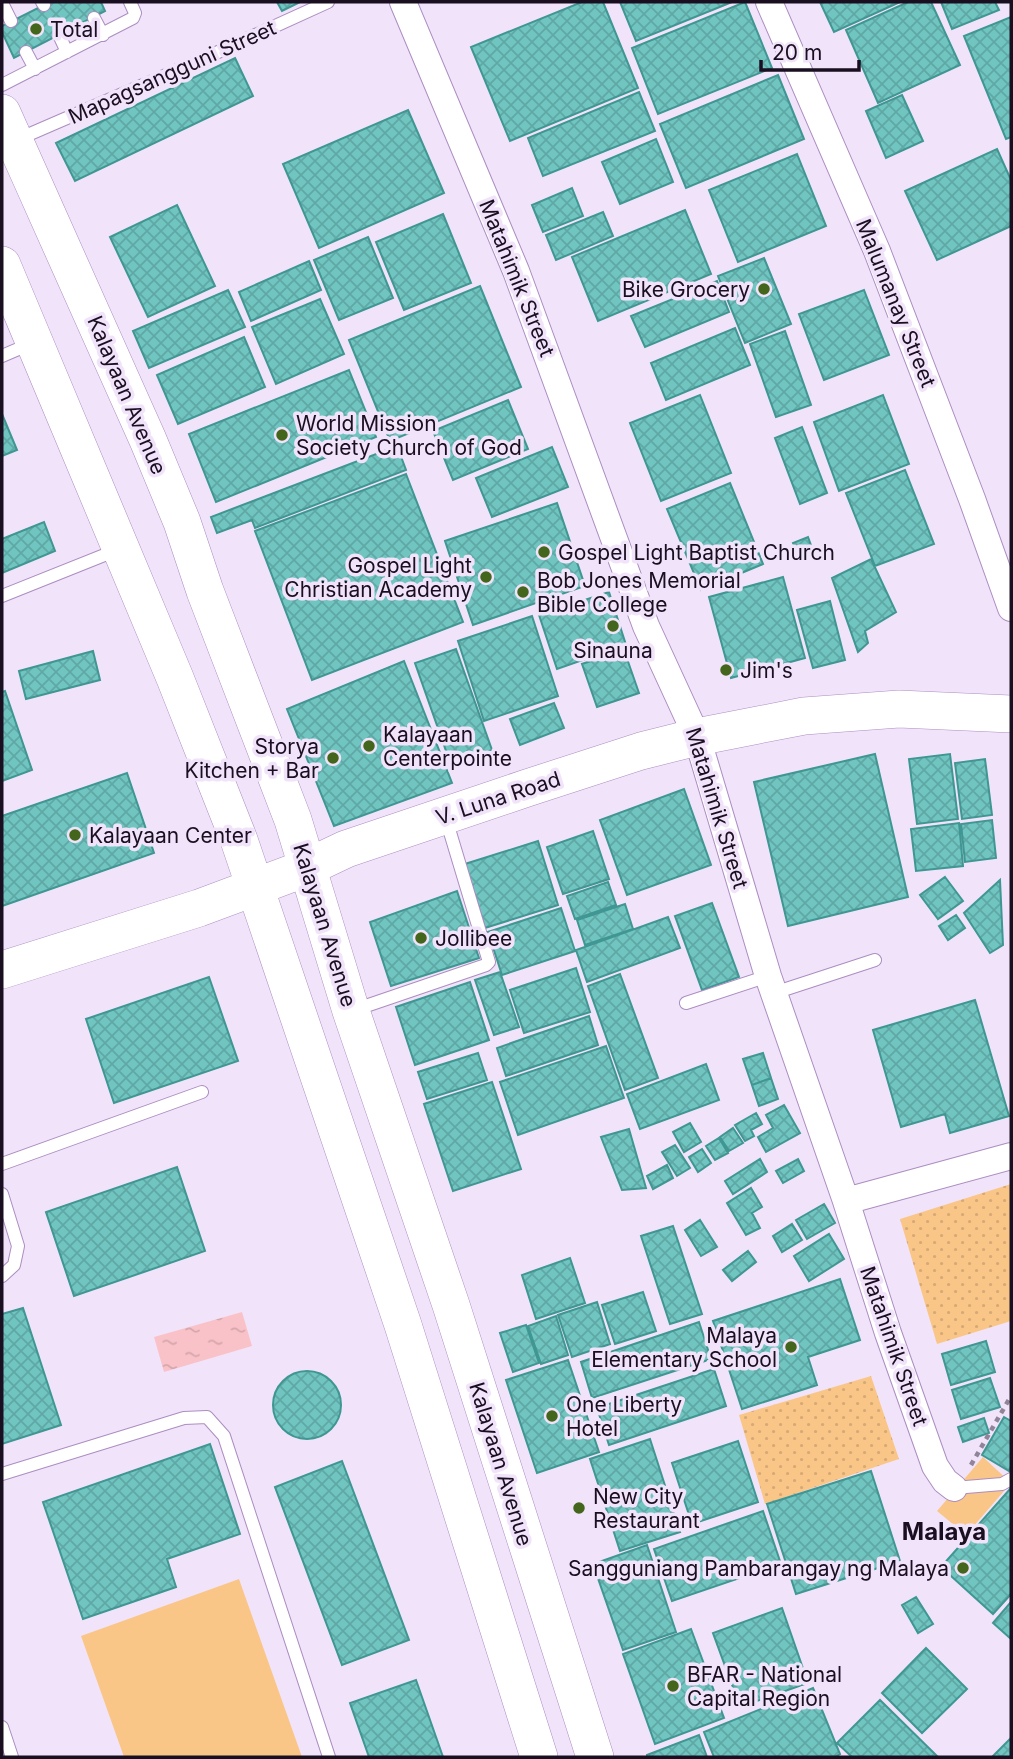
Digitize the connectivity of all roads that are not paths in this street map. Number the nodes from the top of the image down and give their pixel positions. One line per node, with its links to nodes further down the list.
1 (130, 2): 9 (lane)
2 (328, 2): 14 (lane, Mapagsangguni Street)
3 (403, 2): 22 (street, Matahimik Street)
4 (769, 2): 20 (street, Malumanay Street)
5 (2, 3): 7 (lane)
6 (94, 18): 9 (lane)
7 (11, 21)
8 (59, 35): 11 (lane)
9 (103, 35): 11 (lane)
10 (26, 51): 12 (lane)
11 (67, 52): 12 (lane)
12 (35, 69): 13 (lane)
13 (2, 86)
14 (9, 127): 24 (main road, Kalayaan Avenue)
15 (3, 270): 16 (main road)
16 (36, 342): 17 (lane); 18 (main road)
17 (2, 356)
18 (121, 548): 19 (lane); 25 (main road)
19 (2, 596)
20 (1011, 608)
21 (1010, 718): 22 (main road, V. Luna Road)
22 (698, 737): 23 (main road, V. Luna Road); 28 (street, Matahimik Street)
23 (445, 816): 24 (main road, V. Luna Road); 30 (lane)
24 (306, 868): 25 (main road, V. Luna Road); 30 (main road, Kalayaan Avenue)
25 (254, 888): 27 (main road, V. Luna Road); 43 (main road)
26 (875, 960): 28 (lane)
27 (2, 970)
28 (771, 985): 29 (lane); 35 (street, Matahimik Street)
29 (686, 1003)
30 (351, 1011): 44 (main road, Kalayaan Avenue)
31 (202, 1092): 33 (lane)
32 (1011, 1156): 35 (street)
33 (2, 1164)
34 (2, 1194): 36 (lane)
35 (846, 1200): 39 (street, Matahimik Street)
36 (2, 1276)
37 (2, 1475): 42 (lane)
38 (1011, 1479): 39 (lane)
39 (954, 1488)
40 (2, 1727): 41 (lane)
41 (12, 1757)
42 (329, 1757)
43 (539, 1757)
44 (595, 1757)

